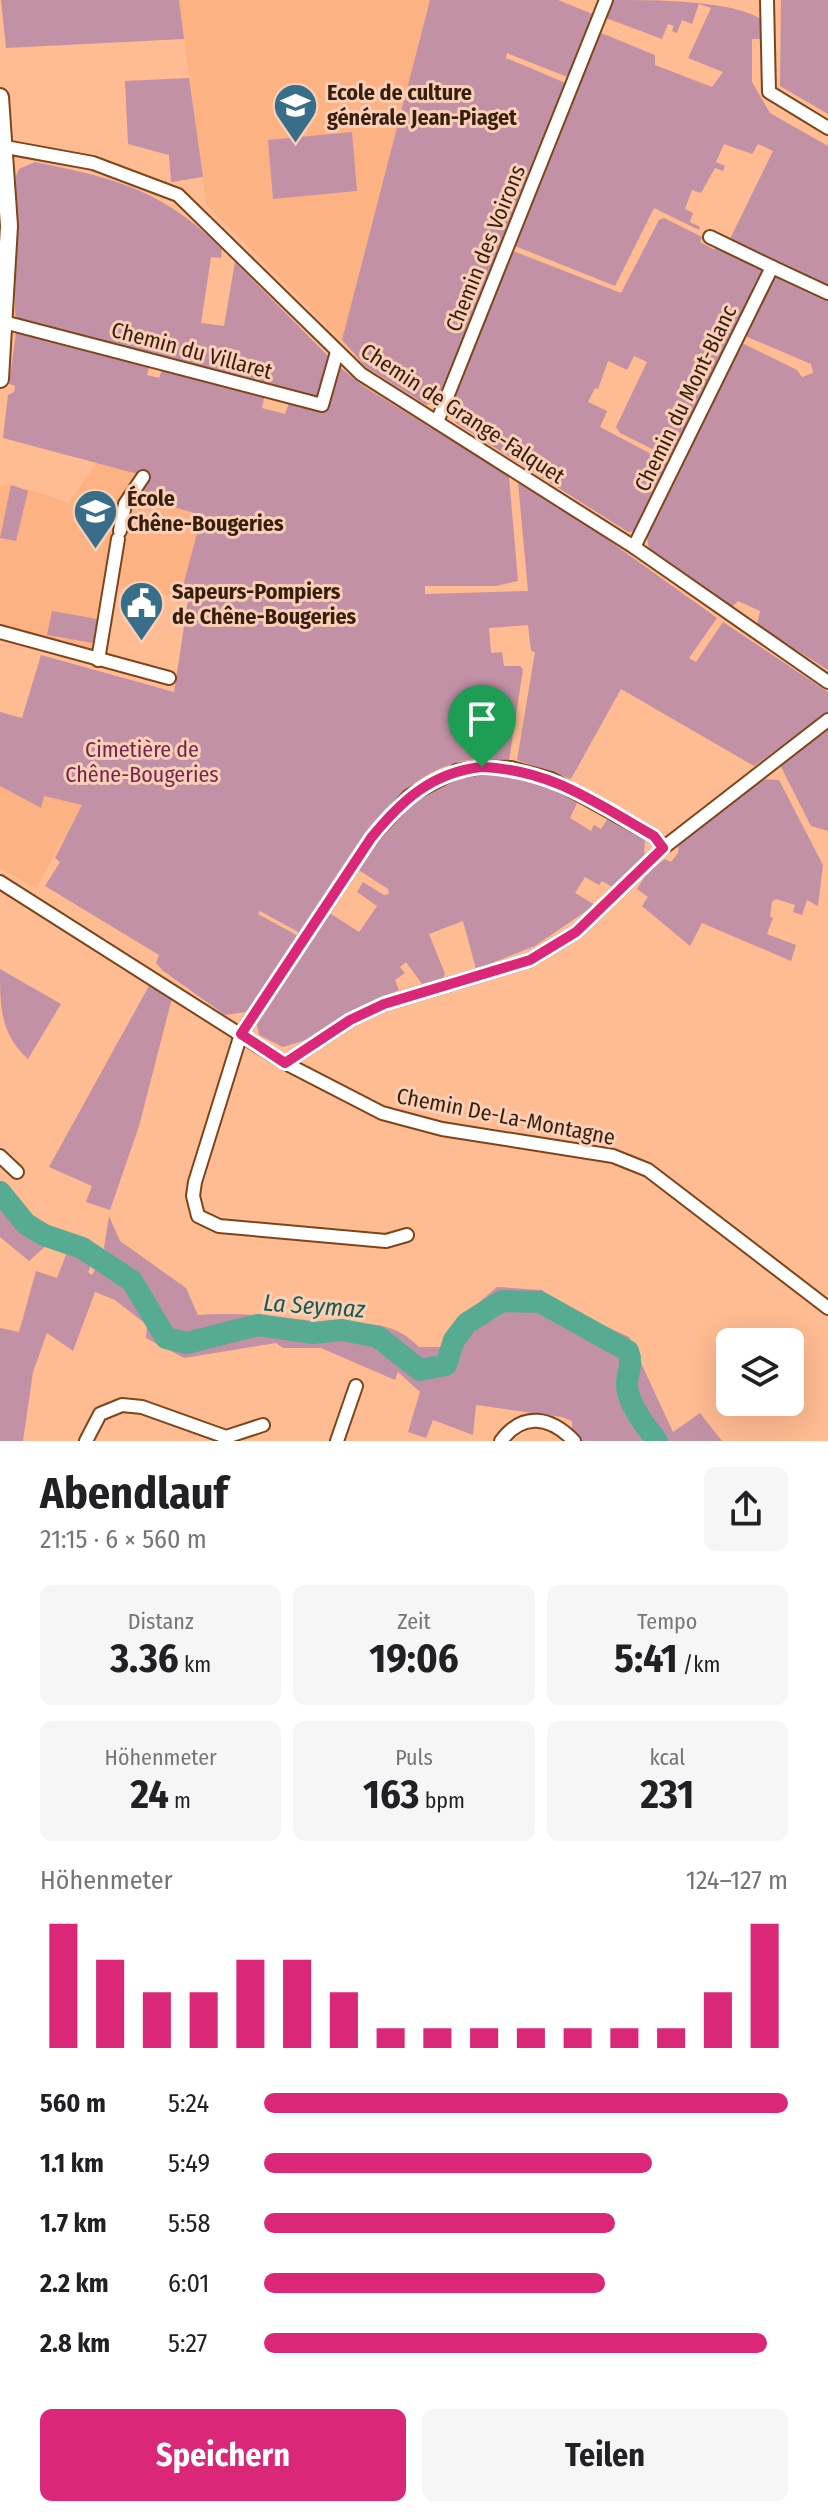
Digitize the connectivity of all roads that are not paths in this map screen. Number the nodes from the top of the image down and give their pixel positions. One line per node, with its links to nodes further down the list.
1 (606, 0): 12 (street, Chemin des Voirons)
2 (767, 0): 4 (street)
3 (0, 97): 5 (main road)
4 (828, 128)
5 (3, 146): 9 (main road); 10 (street, Chemin de Grange-Falquet)
6 (710, 237): 7 (street)
7 (772, 267): 8 (street); 14 (street, Chemin du Mont-Blanc)
8 (828, 293)
9 (2, 322): 10 (street, Chemin du Villaret); 11 (main road)
10 (337, 352): 12 (street, Chemin de Grange-Falquet)
11 (0, 379)
12 (437, 422): 14 (street, Chemin de Grange-Falquet)
13 (143, 477): 16 (street)
14 (634, 547): 18 (street, Chemin de Grange-Falquet)
15 (0, 632): 16 (street)
16 (98, 660): 17 (street)
17 (169, 678)
18 (828, 682)
19 (828, 720): 20 (street)
20 (663, 848): 22 (street); 23 (street)
21 (0, 882): 22 (street, Chemin De-La-Montagne)
22 (241, 1034): 23 (street, Chemin De-La-Montagne); 26 (street)
23 (285, 1063): 27 (street, Chemin De-La-Montagne)
24 (0, 1156): 25 (street)
25 (17, 1172)
26 (407, 1235)
27 (828, 1308)
28 (356, 1386): 31 (street)
29 (263, 1425): 30 (street)
30 (86, 1441)
31 (337, 1441)
32 (501, 1441): 33 (street)
33 (574, 1441)

